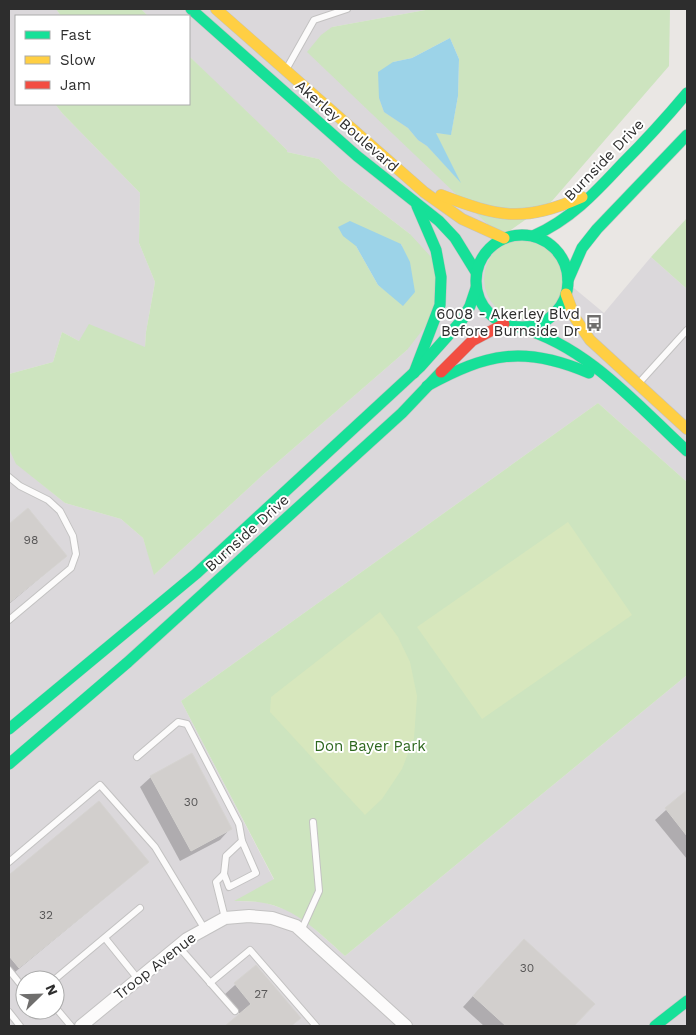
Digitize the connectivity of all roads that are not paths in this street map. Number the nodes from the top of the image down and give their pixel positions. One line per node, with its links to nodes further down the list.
1 (191, 9): 9 (main road, Akerley Boulevard)
2 (216, 9): 4 (main road, Akerley Boulevard)
3 (347, 9): 4 (lane)
4 (285, 71): 8 (main road, Akerley Boulevard)
5 (687, 93): 7 (main road, Burnside Drive)
6 (687, 135): 13 (main road)
7 (601, 187): 8 (main road); 10 (main road, Burnside Drive)
8 (423, 190): 11 (main road, Akerley Boulevard)
9 (415, 202): 12 (main road, Akerley Boulevard); 19 (main road)
10 (533, 236): 11 (main road); 13 (main road)
11 (504, 238): 12 (main road)
12 (476, 272): 14 (main road)
13 (568, 280): 15 (main road)
14 (476, 288): 16 (main road); 19 (main road, Burnside Drive)
15 (566, 294): 17 (main road); 21 (main road)
16 (504, 324): 17 (main road); 22 (main road, Burnside Drive)
17 (520, 328): 20 (main road)
18 (687, 330): 21 (lane)
19 (414, 373): 27 (main road, Burnside Drive)
20 (612, 383): 22 (main road); 24 (main road)
21 (638, 384): 23 (main road)
22 (427, 386): 29 (main road, Burnside Drive)
23 (687, 428)
24 (687, 451)
25 (9, 477): 26 (lane)
26 (9, 620)
27 (9, 729)
28 (137, 757): 31 (lane)
29 (9, 764)
30 (313, 822): 37 (lane)
31 (242, 841): 33 (lane); 33 (lane)
32 (9, 862): 36 (lane)
33 (224, 874): 35 (lane)
34 (140, 908): 38 (lane)
35 (225, 918): 36 (street, Troop Avenue); 37 (street, Troop Avenue)
36 (204, 928): 39 (street, Troop Avenue)
37 (301, 931): 49 (street, Troop Avenue)
38 (105, 938): 40 (lane); 41 (lane)
39 (178, 946): 41 (street, Troop Avenue); 42 (lane)
40 (65, 971)
41 (138, 979): 47 (street, Troop Avenue)
42 (210, 983): 44 (lane); 48 (lane)
43 (687, 1001): 50 (main road)
44 (235, 1011)
45 (9, 1012): 46 (lane)
46 (20, 1026)
47 (81, 1026)
48 (316, 1026)
49 (406, 1026)
50 (655, 1026)

